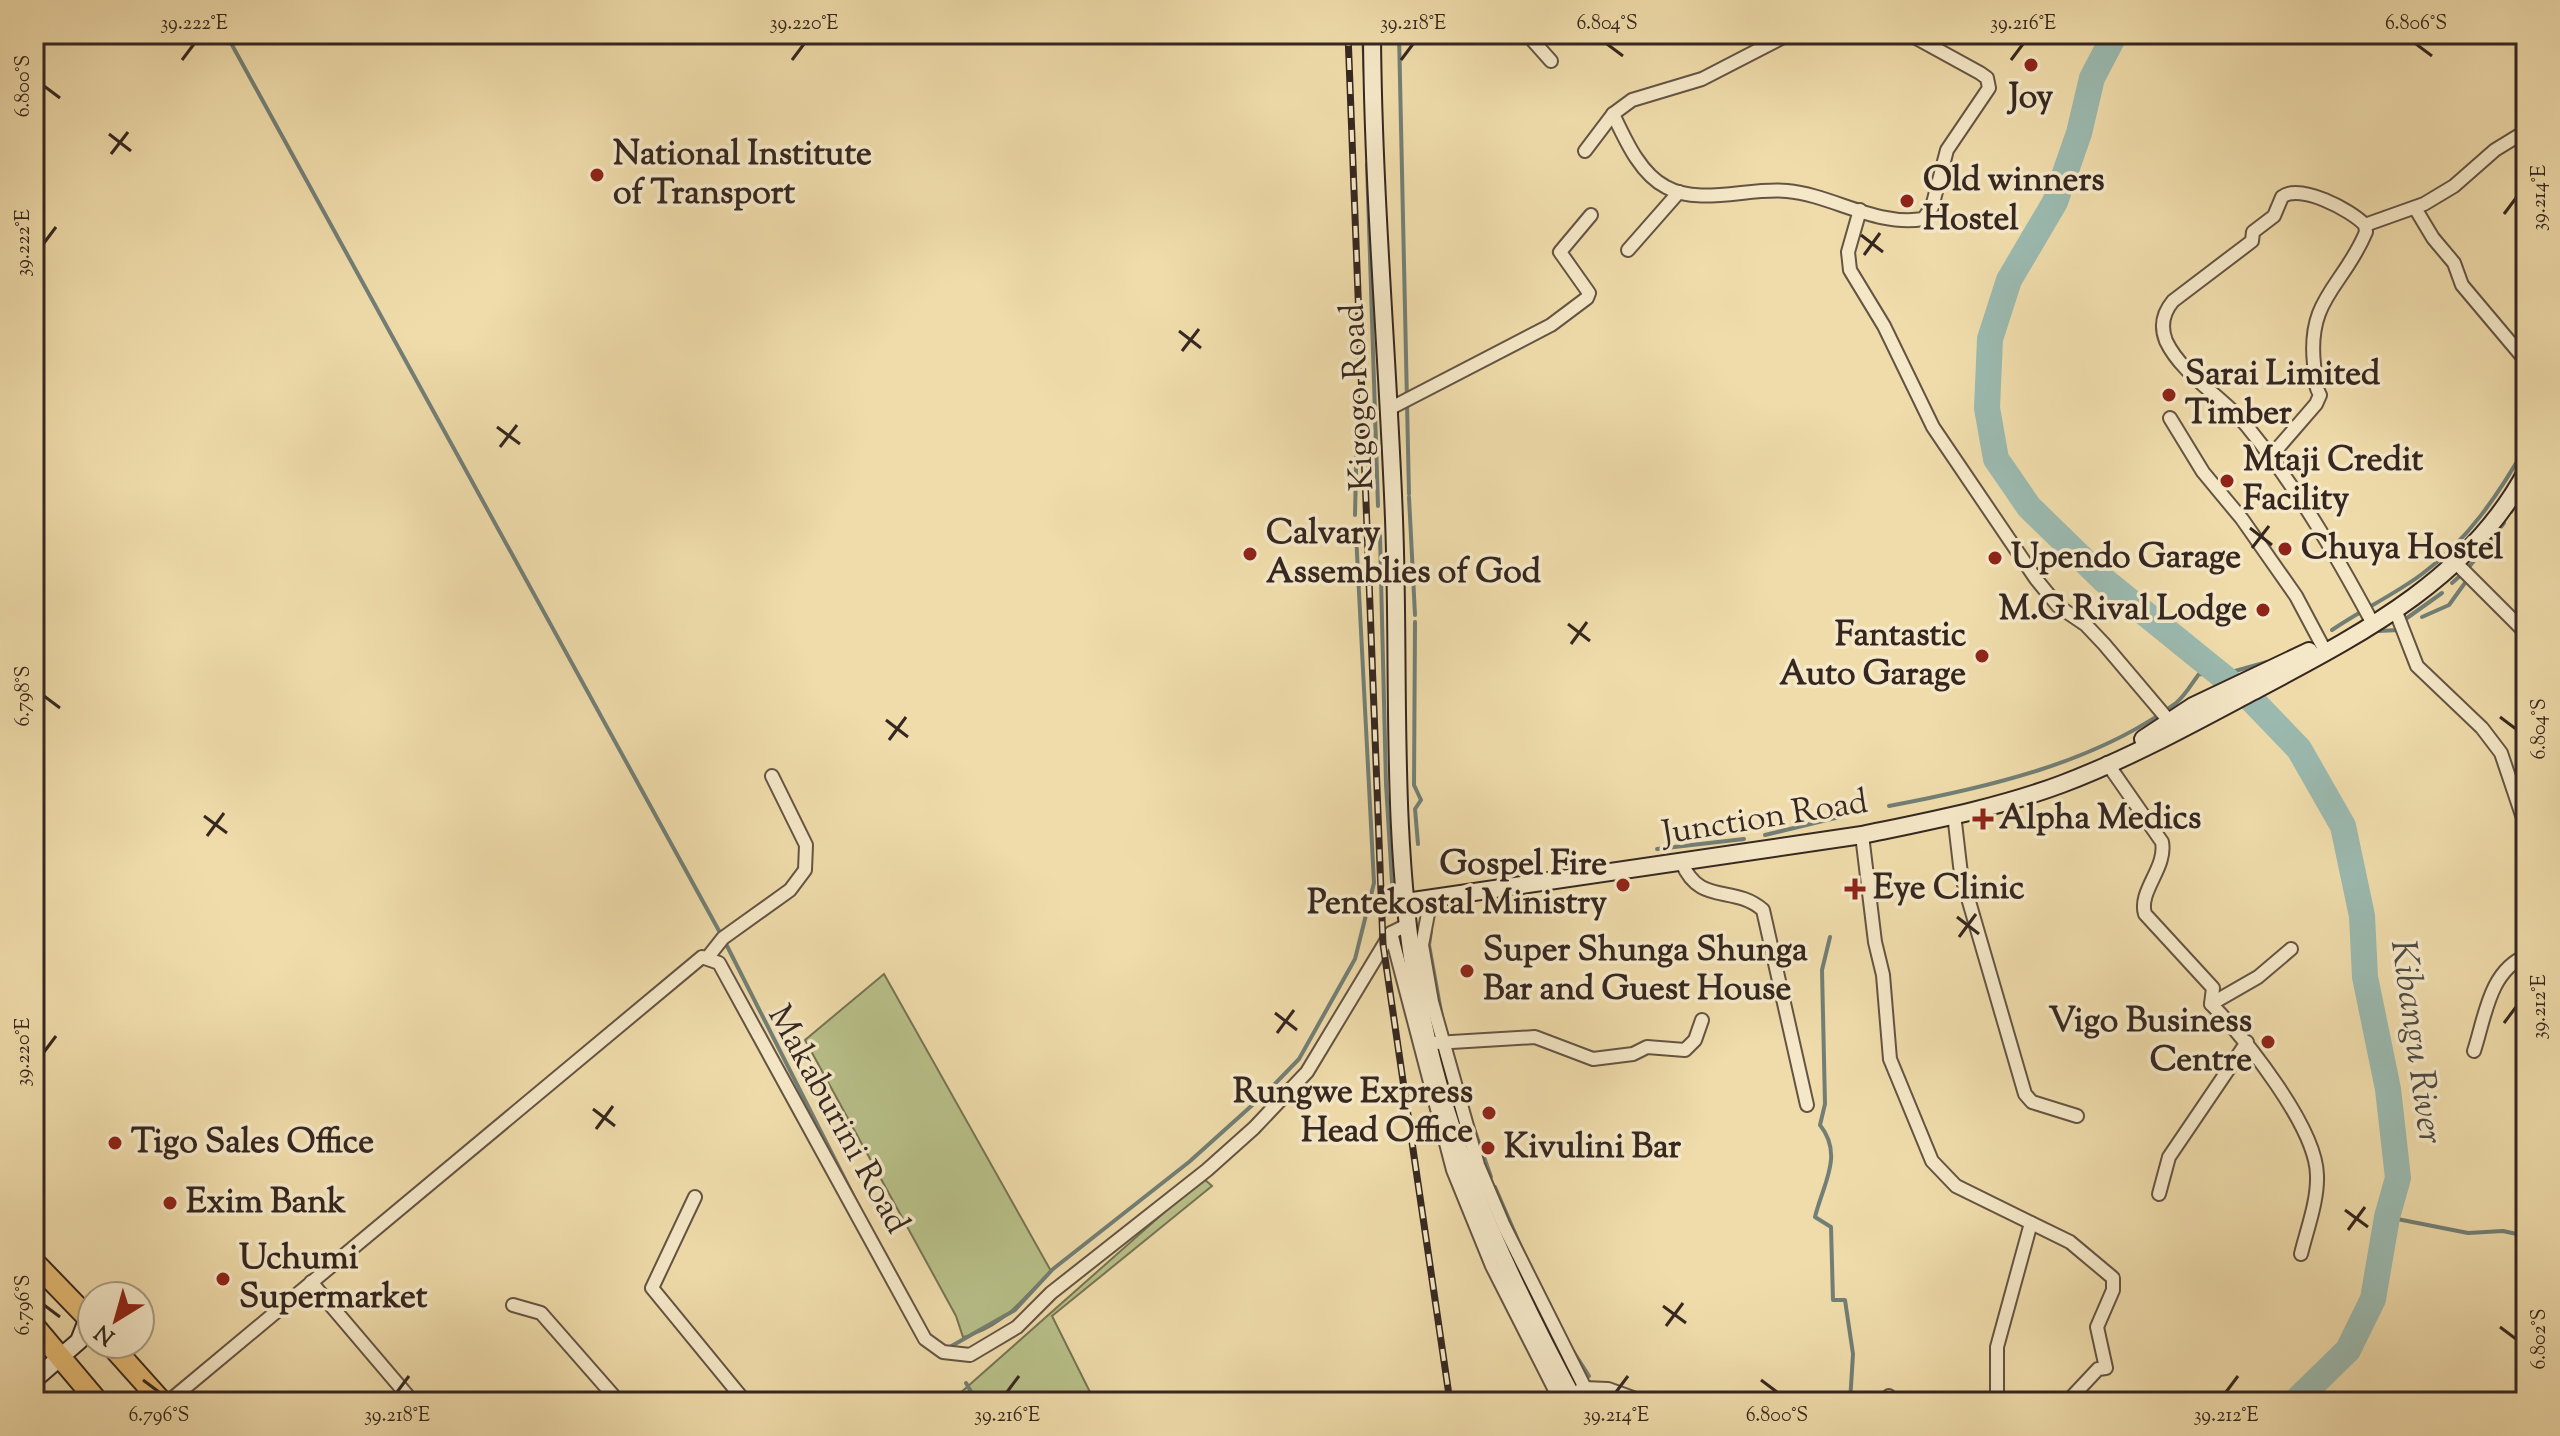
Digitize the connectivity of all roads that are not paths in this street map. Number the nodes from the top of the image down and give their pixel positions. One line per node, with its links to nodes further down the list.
1 (1527, 34): 5 (street)
2 (1789, 34): 6 (street)
3 (1909, 34): 11 (street)
4 (1374, 35): 16 (main road, Kigogo Road)
5 (1551, 61)
6 (1613, 114): 8 (street); 9 (street)
7 (2526, 131): 10 (street)
8 (1585, 151)
9 (1679, 192): 11 (street); 14 (street)
10 (2415, 208): 13 (street); 15 (street)
11 (1860, 210): 28 (street)
12 (1591, 215): 16 (street)
13 (2365, 225): 18 (street); 18 (street)
14 (1628, 250)
15 (2526, 361)
16 (1389, 409): 37 (main road, Kigogo Road)
17 (2170, 418): 25 (street)
18 (2271, 456): 22 (street)
19 (2526, 472): 20 (main road)
20 (2456, 563): 21 (main road); 23 (street)
21 (2396, 612): 22 (main road); 33 (street)
22 (2372, 622): 24 (main road)
23 (2526, 633)
24 (2346, 640): 25 (main road); 26 (main road)
25 (2322, 645): 26 (main road)
26 (2262, 679): 27 (main road)
27 (2197, 712): 28 (main road, Junction Road); 29 (main road, Junction Road)
28 (2170, 722): 29 (main road, Junction Road)
29 (2124, 756): 30 (main road, Junction Road)
30 (2107, 763): 32 (main road, Junction Road); 43 (street)
31 (772, 776): 42 (street)
32 (1954, 814): 34 (main road, Junction Road); 49 (street)
33 (2526, 827)
34 (1862, 835): 35 (main road, Junction Road); 52 (street)
35 (1682, 863): 36 (main road, Junction Road); 48 (street)
36 (1431, 898): 37 (main road, Junction Road); 46 (street)
37 (1406, 902): 38 (main road, Kigogo Road)
38 (1409, 924): 39 (street); 46 (main road, Kigogo Road)
39 (1391, 933): 42 (street, Makaburini Road); 63 (street)
40 (2291, 949): 43 (street)
41 (2526, 956): 47 (street)
42 (708, 957): 55 (street)
43 (2211, 1004): 45 (street)
44 (1702, 1020): 46 (street)
45 (2247, 1042): 50 (street); 53 (street)
46 (1434, 1043): 63 (main road, Kigogo Road)
47 (2474, 1051)
48 (1807, 1105)
49 (2077, 1116)
50 (2159, 1194)
51 (695, 1197): 69 (street)
52 (2031, 1223): 72 (street); 73 (street)
53 (2301, 1254)
54 (34, 1262): 57 (highway)
55 (311, 1282): 66 (street); 67 (street)
56 (513, 1305): 68 (street)
57 (76, 1306)
58 (34, 1326): 60 (highway)
59 (76, 1344): 60 (main road)
60 (60, 1357): 62 (main road); 64 (highway)
61 (124, 1360): 65 (highway)
62 (34, 1380)
63 (1573, 1397): 70 (street); 71 (street)
64 (98, 1402)
65 (162, 1402)
66 (168, 1402)
67 (413, 1402)
68 (619, 1402)
69 (739, 1402)
70 (1592, 1402)
71 (1644, 1402)
72 (1997, 1402)
73 (2067, 1402)

